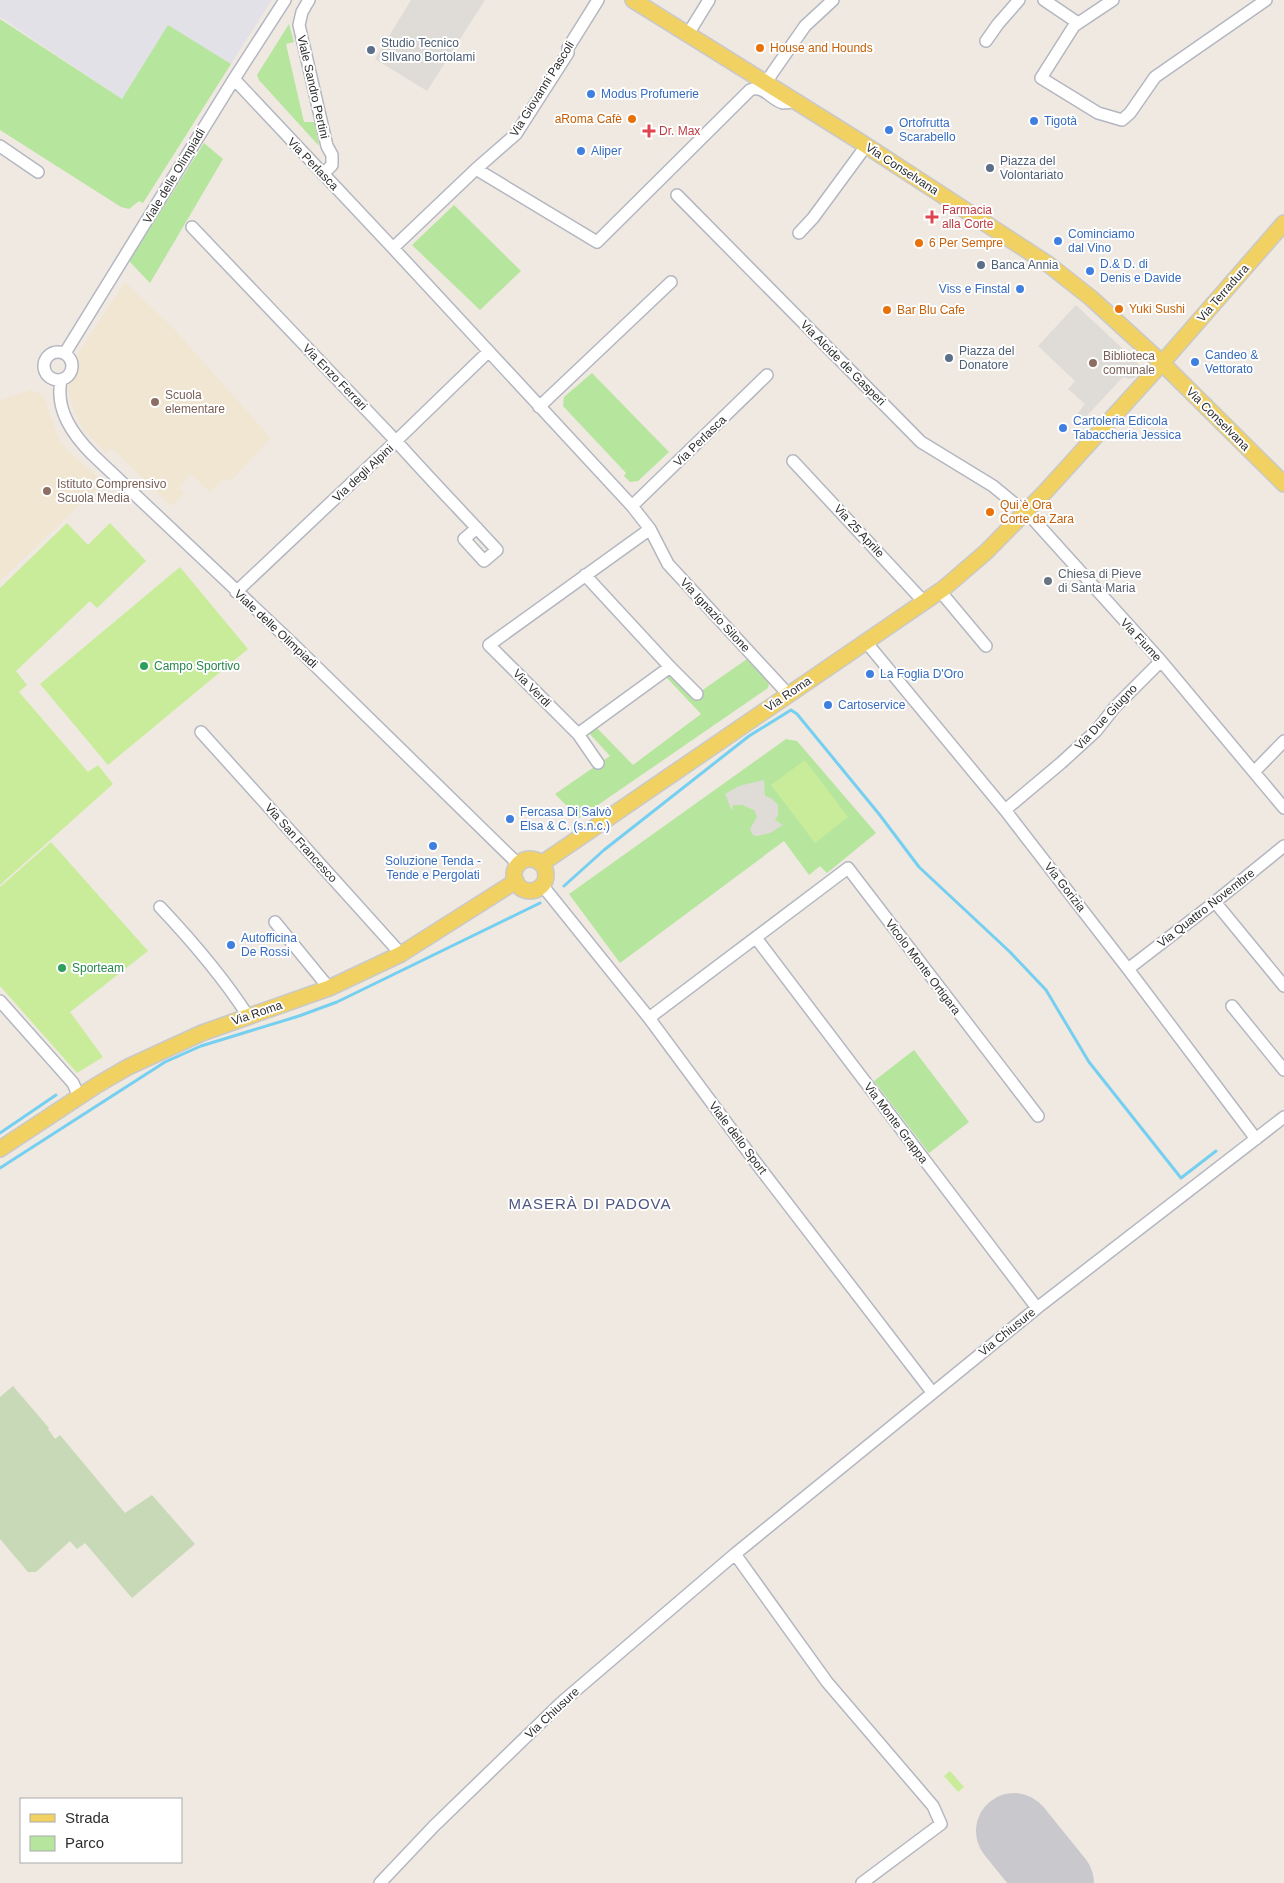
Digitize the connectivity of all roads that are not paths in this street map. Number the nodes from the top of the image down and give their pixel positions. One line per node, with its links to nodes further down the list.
1 (285, 0): 14 (street, Viale delle Olimpiadi)
2 (309, 0): 18 (street, Viale Sandro Pertini)
3 (598, 0): 21 (street, Via Giovanni Pascoli)
4 (633, 0): 12 (main road, Via Conselvana)
5 (710, 0): 12 (street)
6 (833, 0): 15 (street)
7 (1019, 0): 13 (street)
8 (1044, 0): 11 (street)
9 (1112, 0): 11 (street)
10 (1266, 0): 11 (street)
11 (1078, 23)
12 (688, 34): 15 (main road, Via Conselvana)
13 (986, 41)
14 (234, 80): 20 (street, Via Perlasca); 31 (street, Viale delle Olimpiadi)
15 (766, 82): 16 (main road, Via Conselvana)
16 (795, 102): 19 (main road, Via Conselvana); 21 (street)
17 (0, 146): 22 (street)
18 (327, 146): 20 (street, Viale Sandro Pertini); 23 (street, Viale Sandro Pertini)
19 (866, 146): 27 (street); 32 (main road, Via Conselvana)
20 (314, 165): 23 (street, Via Perlasca)
21 (476, 169): 28 (street)
22 (38, 172)
23 (323, 174): 28 (street, Via Perlasca)
24 (677, 195): 40 (street, Via Alcide de Gasperi)
25 (1284, 223): 32 (main road, Via Terradura)
26 (192, 227): 36 (street, Via Enzo Ferrari)
27 (799, 232)
28 (393, 248): 30 (street, Via Perlasca)
29 (671, 282): 35 (street)
30 (488, 352): 35 (street, Via Perlasca); 36 (street, Via degli Alpini)
31 (65, 353): 34 (street); 34 (street)
32 (1162, 363): 38 (main road, Via Conselvana); 40 (main road, Via Terradura)
33 (767, 375): 39 (street, Via Perlasca)
34 (61, 380): 45 (street, Viale delle Olimpiadi)
35 (539, 407): 39 (street, Via Perlasca)
36 (396, 441): 41 (street, Via Enzo Ferrari); 45 (street, Via degli Alpini)
37 (794, 461): 46 (street, Via 25 Aprile)
38 (1283, 482)
39 (632, 506): 42 (street, Via Perlasca)
40 (1025, 512): 44 (main road, Via Roma); 49 (street, Via Fiume)
41 (477, 528)
42 (650, 529): 43 (street, Via Verdi); 52 (street, Via Ignazio Silone)
43 (586, 575): 50 (street); 54 (street, Via Verdi)
44 (940, 591): 46 (main road, Via Roma); 48 (street)
45 (236, 592): 61 (street, Viale delle Olimpiadi)
46 (924, 602): 47 (main road, Via Roma)
47 (866, 642): 52 (main road, Via Roma); 59 (street, Via Gorizia)
48 (986, 646)
49 (1161, 661): 57 (street, Via Fiume); 59 (street, Via Due Giugno)
50 (670, 667): 51 (street); 54 (street)
51 (698, 694)
52 (788, 694): 62 (main road, Via Roma)
53 (201, 732): 69 (street, Via San Francesco)
54 (578, 734): 56 (street)
55 (1284, 742): 57 (street)
56 (598, 763)
57 (1254, 772): 58 (street, Via Fiume)
58 (1284, 808)
59 (1005, 810): 70 (street, Via Gorizia)
60 (1284, 846): 65 (street, Via Quattro Novembre)
61 (518, 864): 62 (main road); 63 (main road)
62 (542, 864): 64 (main road)
63 (516, 881): 64 (main road); 69 (main road, Via Roma)
64 (542, 885): 76 (street, Viale dello Sport)
65 (1215, 902): 70 (street, Via Quattro Novembre); 71 (street)
66 (160, 907): 75 (street)
67 (275, 922): 72 (street)
68 (756, 938): 76 (street); 79 (street, Vicolo Monte Ortigara); 83 (street, Via Monte Grappa)
69 (401, 954): 72 (main road, Via Roma)
70 (1128, 968): 81 (street, Via Gorizia)
71 (1284, 986)
72 (329, 988): 75 (main road, Via Roma)
73 (0, 1001): 78 (street)
74 (1232, 1006): 77 (street)
75 (248, 1016): 78 (main road, Via Roma)
76 (649, 1018): 84 (street, Viale dello Sport)
77 (1284, 1070)
78 (79, 1097): 82 (main road, Via Roma)
79 (1038, 1116)
80 (1284, 1118): 81 (street, Via Chiusure)
81 (1256, 1139): 83 (street, Via Chiusure)
82 (0, 1149)
83 (1037, 1308): 84 (street, Via Chiusure)
84 (932, 1392): 85 (street, Via Chiusure)
85 (735, 1554): 86 (street, Via Chiusure); 87 (street)
86 (380, 1883)
87 (862, 1883)

